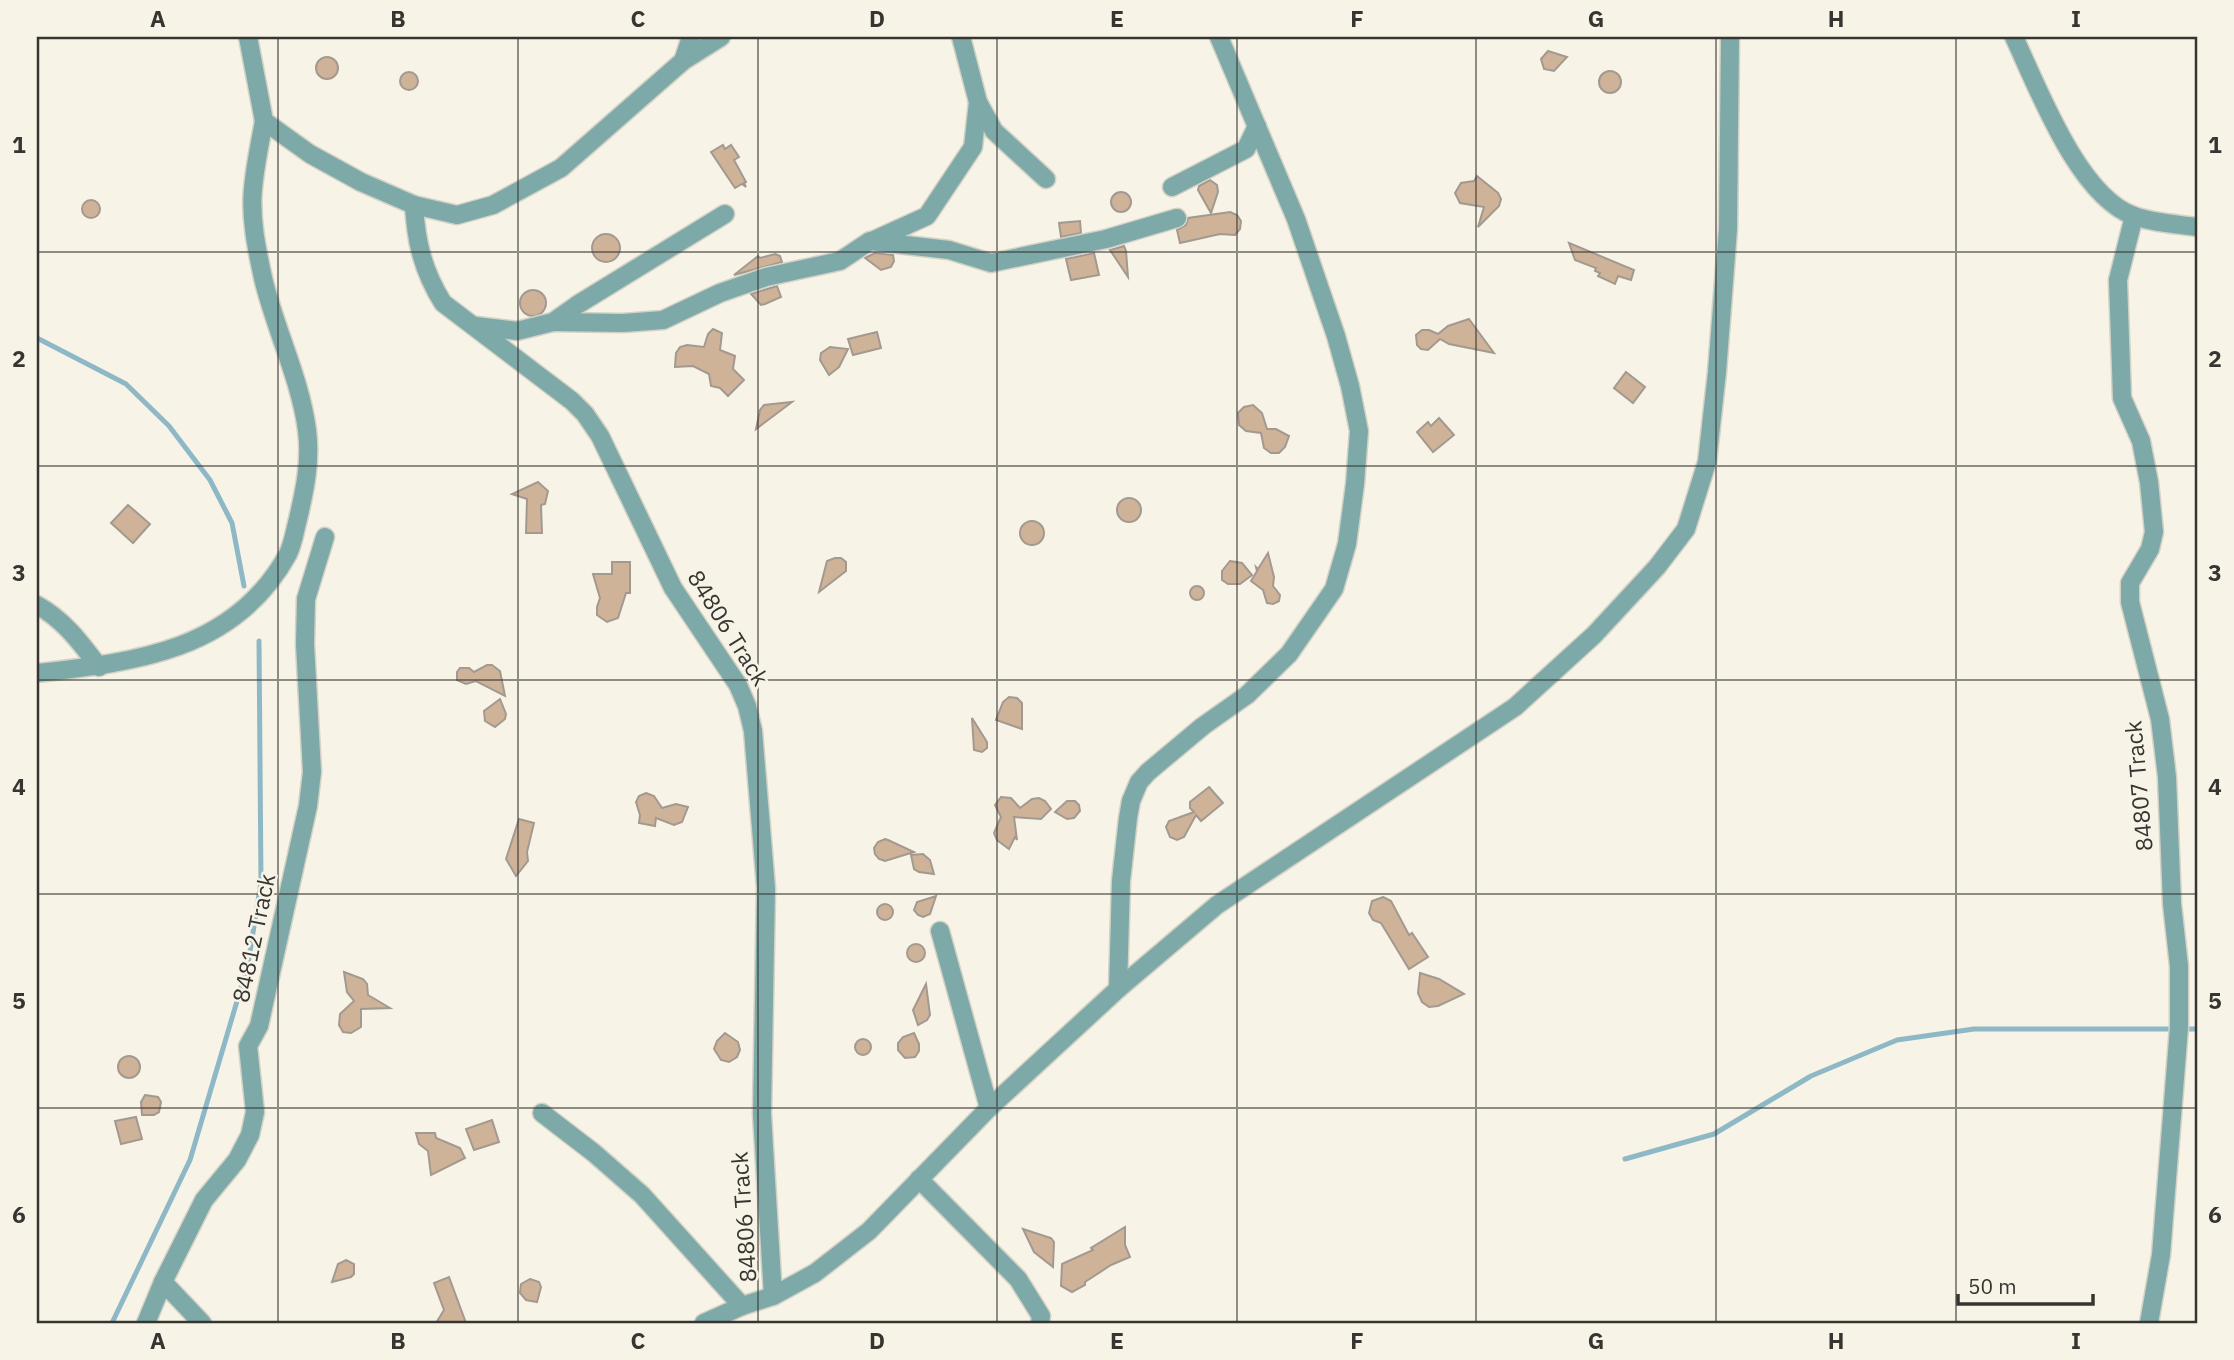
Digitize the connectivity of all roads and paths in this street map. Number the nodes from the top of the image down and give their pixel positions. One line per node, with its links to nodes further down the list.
1 (248, 37): 10 (street)
2 (691, 37): 8 (street)
3 (721, 37): 8 (street)
4 (961, 37): 9 (street)
5 (1219, 37): 11 (street)
6 (1730, 37): 27 (street)
7 (2014, 37): 16 (street)
8 (683, 61): 14 (street)
9 (978, 102): 12 (street); 19 (street)
10 (264, 121): 14 (street); 24 (street)
11 (1257, 126): 13 (street); 27 (street)
12 (1046, 179)
13 (1172, 187)
14 (414, 205): 21 (street, 84806 Track)
15 (725, 214): 20 (street)
16 (2134, 216): 18 (street); 38 (street, 84807 Track)
17 (1177, 218): 19 (street)
18 (2197, 228)
19 (870, 241): 20 (street)
20 (553, 322): 21 (street)
21 (469, 323): 32 (street, 84806 Track)
22 (325, 537): 31 (street, 84812 Track)
23 (37, 605): 24 (street)
24 (99, 667): 25 (street)
25 (37, 673)
26 (940, 931): 28 (street)
27 (1118, 989): 28 (street)
28 (989, 1108): 30 (street)
29 (542, 1113): 33 (street)
30 (919, 1179): 32 (street); 37 (street)
31 (163, 1282): 34 (street, 84812 Track); 35 (street)
32 (773, 1296): 33 (street)
33 (742, 1306): 36 (street)
34 (146, 1323)
35 (202, 1323)
36 (704, 1323)
37 (1040, 1323)
38 (2149, 1323)

